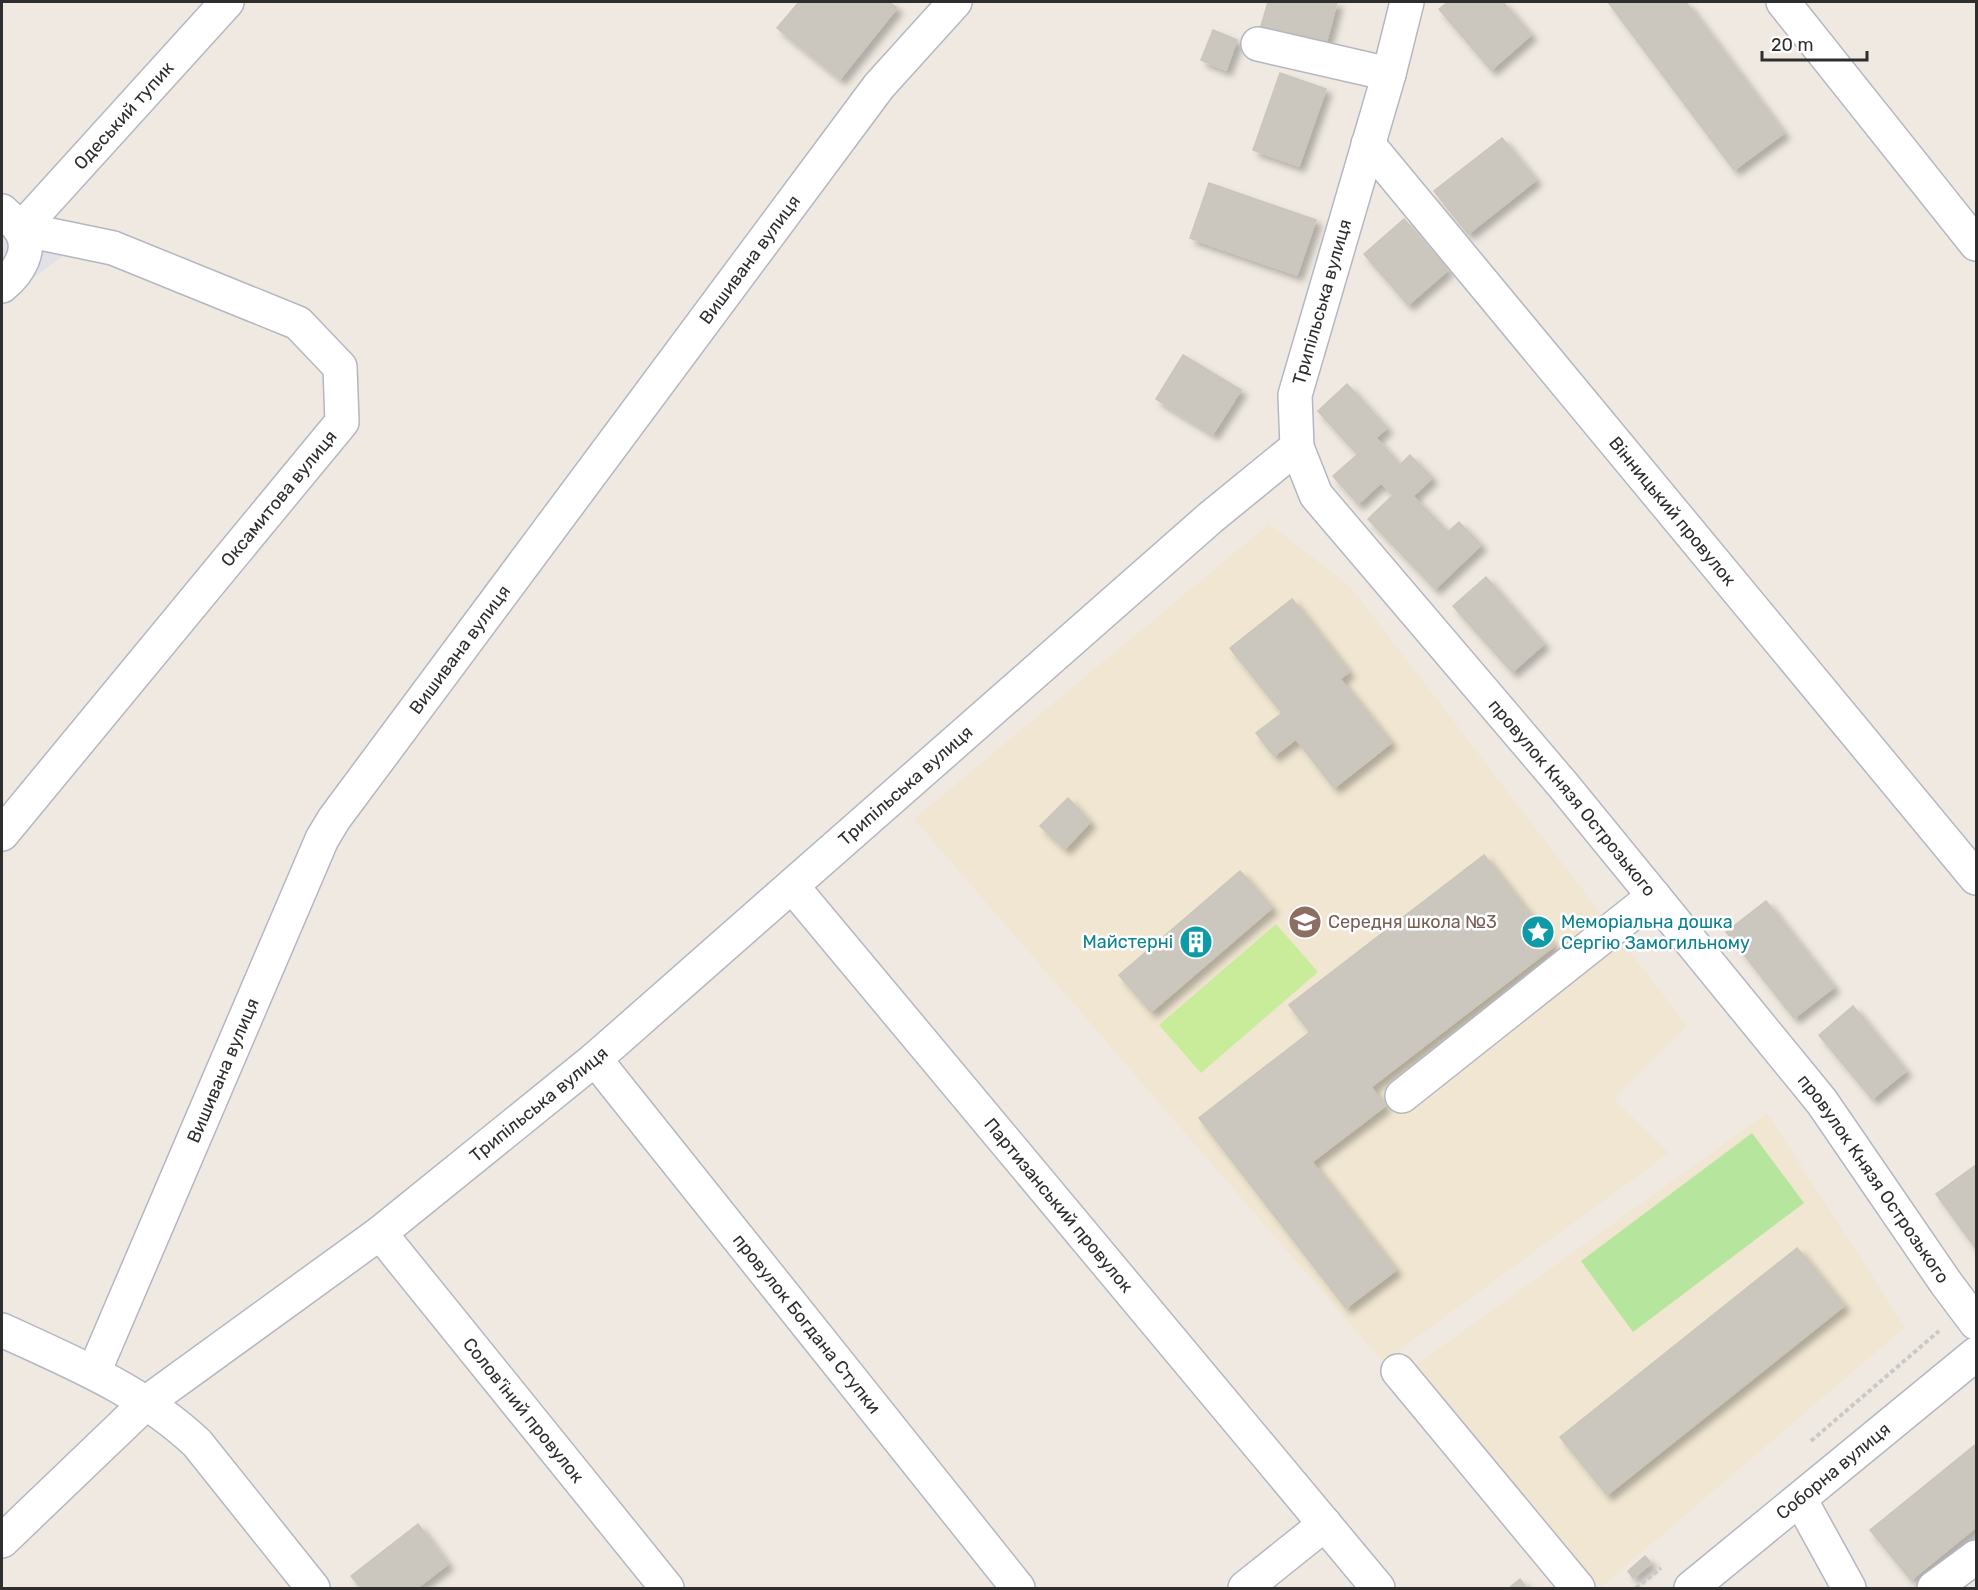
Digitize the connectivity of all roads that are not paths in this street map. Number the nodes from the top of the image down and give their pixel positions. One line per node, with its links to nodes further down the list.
1 (227, 2): 8 (street, Одеський тупик)
2 (955, 2): 23 (street, Вишивана вулиця)
3 (1407, 2): 6 (street, Трипільська вулиця)
4 (1783, 2): 9 (street)
5 (1258, 44): 6 (street)
6 (1389, 74): 7 (street, Трипільська вулиця)
7 (1368, 144): 11 (street, Трипільська вулиця); 13 (street, Вінницький провулок)
8 (16, 229): 10 (street, Одеський тупик); 12 (street, Оксамитова вулиця)
9 (1977, 244)
10 (2, 286)
11 (1297, 447): 14 (street, Трипільська вулиця); 15 (street, провулок Князя Острозького)
12 (2, 834)
13 (1977, 878)
14 (792, 886): 16 (street, Трипільська вулиця); 26 (street, Партизанський провулок)
15 (1654, 896): 17 (street); 19 (street, провулок Князя Острозького)
16 (595, 1059): 18 (street, Трипільська вулиця); 31 (street, провулок Богдана Ступки)
17 (1402, 1096)
18 (380, 1233): 24 (street, Трипільська вулиця); 30 (street, Солов'їний провулок)
19 (1977, 1323)
20 (2, 1330): 23 (street)
21 (1977, 1354): 25 (street, Соборна вулиця)
22 (1398, 1371): 34 (street)
23 (94, 1372): 24 (street)
24 (147, 1402): 27 (street); 29 (street)
25 (1800, 1499): 35 (street, Соборна вулиця); 36 (street)
26 (1325, 1524): 32 (street); 33 (street, Партизанський провулок)
27 (2, 1541)
28 (1977, 1557): 37 (street)
29 (313, 1588)
30 (667, 1588)
31 (1017, 1588)
32 (1245, 1588)
33 (1378, 1588)
34 (1578, 1588)
35 (1691, 1588)
36 (1849, 1588)
37 (1934, 1588)

